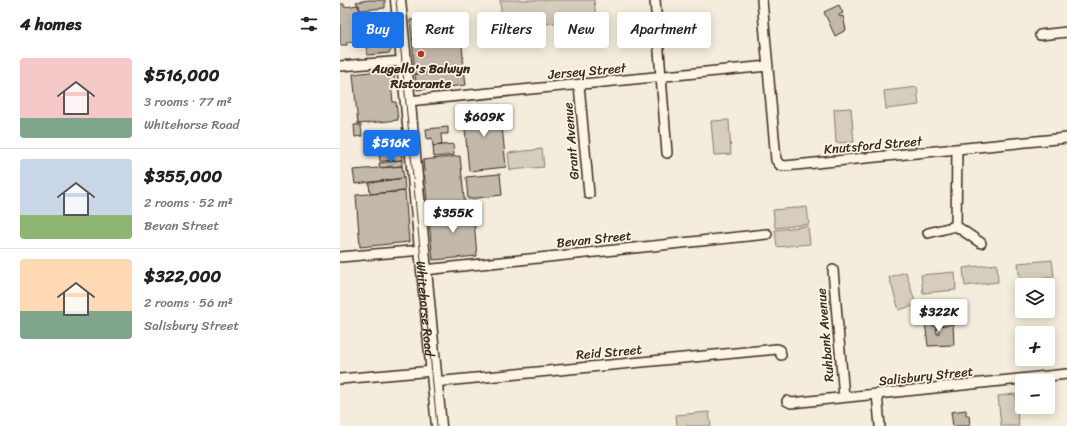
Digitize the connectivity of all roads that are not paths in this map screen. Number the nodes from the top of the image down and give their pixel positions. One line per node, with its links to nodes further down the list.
1 (398, 0): 6 (main road, Whitehorse Road)
2 (655, 0): 9 (street)
3 (762, 0): 8 (street, Knutsford Street)
4 (1067, 32): 5 (street)
5 (1040, 35)
6 (404, 60): 7 (street); 11 (main road, Whitehorse Road)
7 (340, 66)
8 (768, 66): 9 (street, Jersey Street); 13 (street, Knutsford Street)
9 (661, 77): 10 (street, Jersey Street); 14 (street)
10 (579, 85): 11 (street, Jersey Street); 15 (street, Grant Avenue)
11 (408, 101): 20 (main road, Whitehorse Road)
12 (1067, 138): 13 (street, Knutsford Street)
13 (957, 150): 16 (street)
14 (667, 153)
15 (589, 194)
16 (956, 226): 18 (street); 19 (street)
17 (767, 234): 22 (street, Bevan Street)
18 (928, 234)
19 (981, 243)
20 (422, 250): 21 (street); 22 (main road, Whitehorse Road)
21 (340, 257)
22 (424, 270): 26 (main road, Whitehorse Road)
23 (833, 270): 29 (street, Ruhbank Avenue)
24 (781, 355): 26 (street, Reid Street)
25 (1067, 374): 28 (street, Salisbury Street)
26 (434, 376): 27 (street); 31 (main road, Whitehorse Road)
27 (340, 379)
28 (877, 394): 29 (street, Salisbury Street); 32 (street)
29 (844, 397): 30 (street, Salisbury Street)
30 (788, 401)
31 (439, 426)
32 (880, 426)

